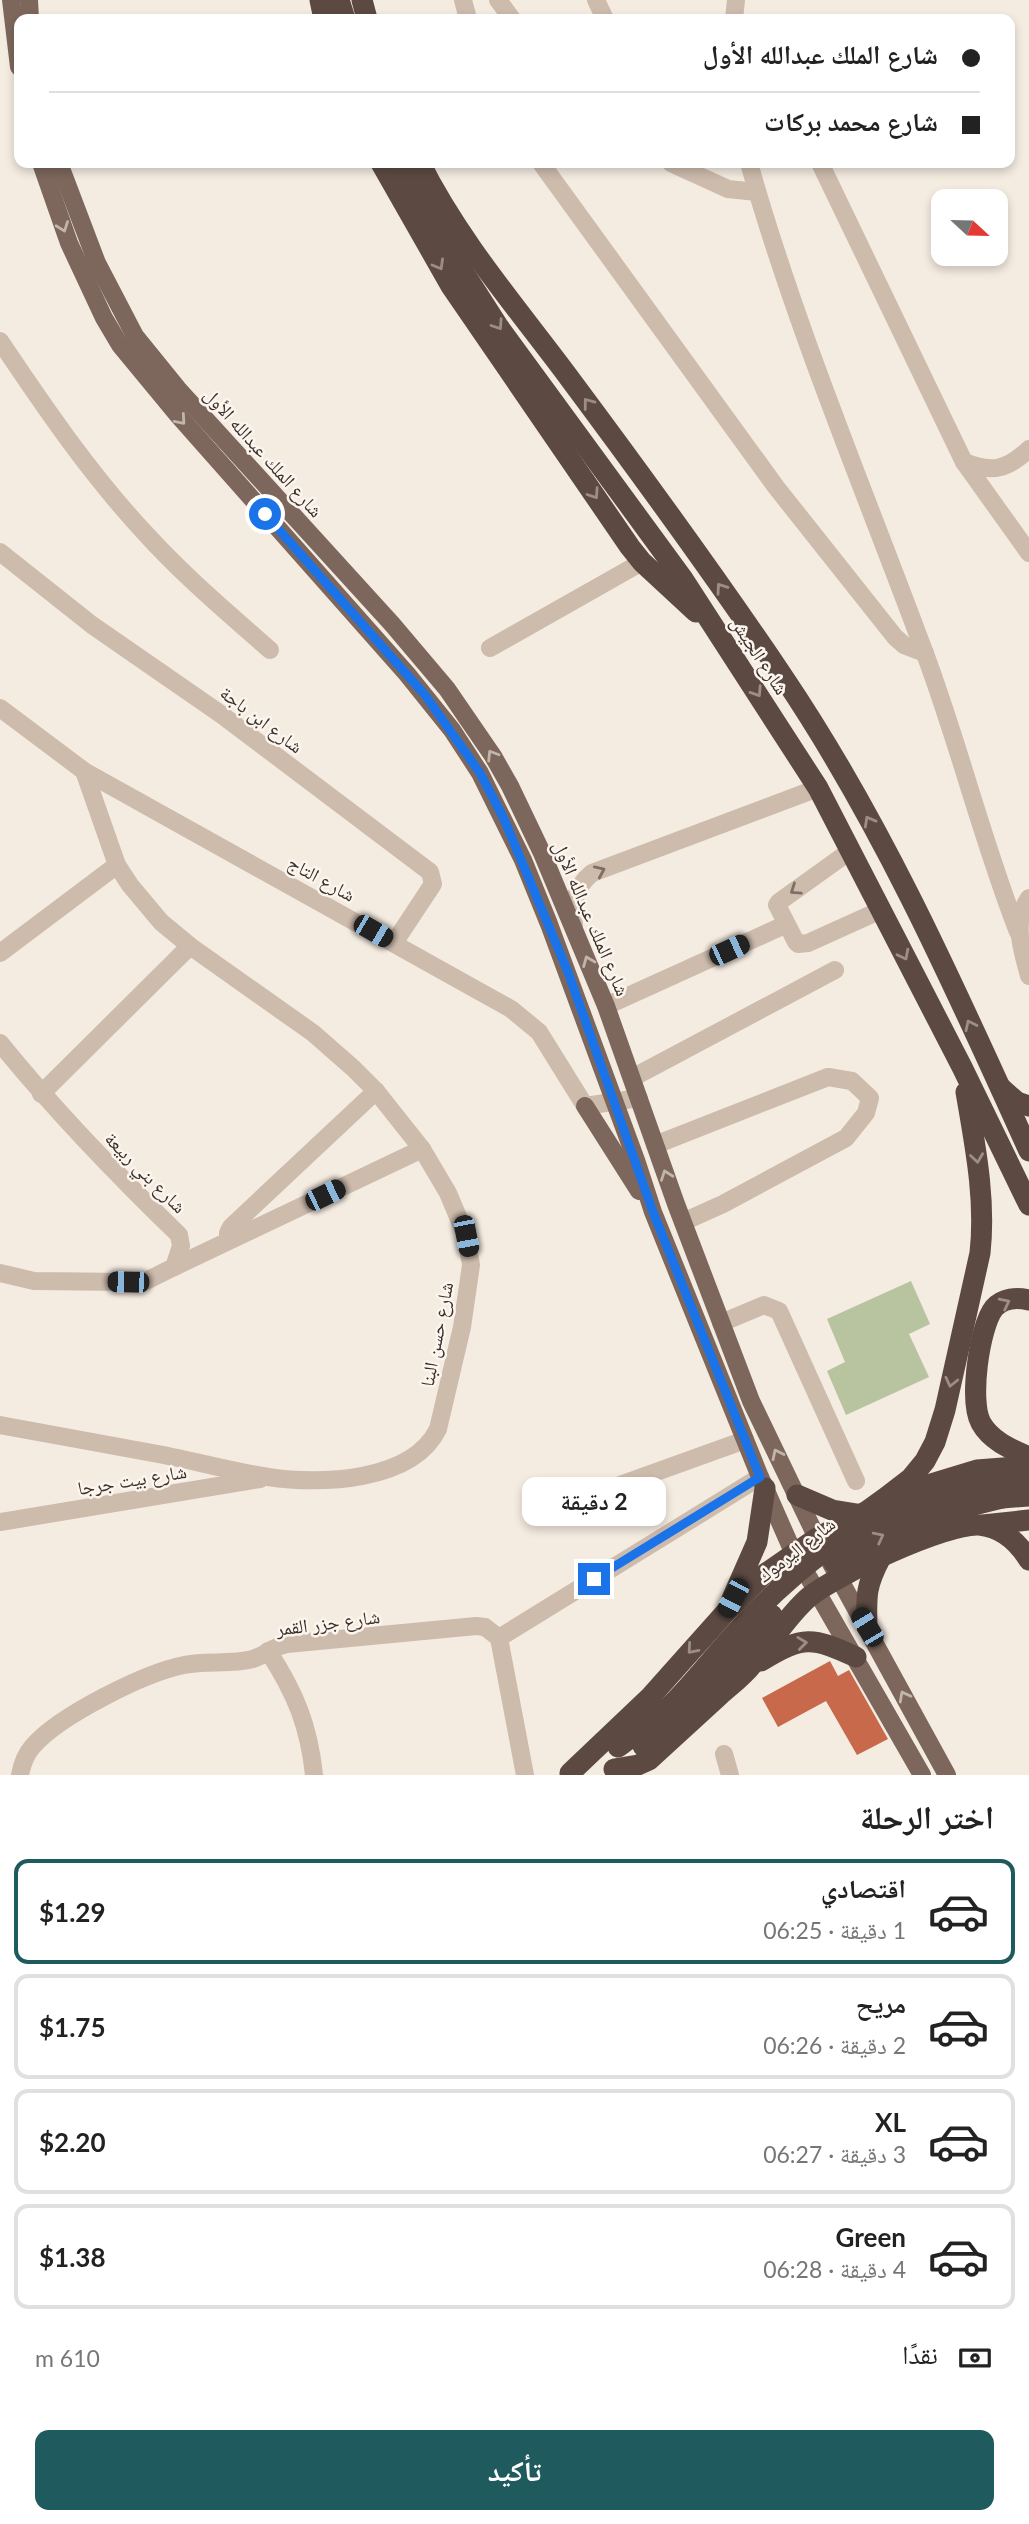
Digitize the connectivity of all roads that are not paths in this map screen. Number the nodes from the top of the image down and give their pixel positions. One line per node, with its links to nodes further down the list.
1 (11, 0): 2 (main road)
2 (14, 25)
3 (43, 168): 48 (main road, شارع الملك عبدالله الأول, one-way to 48)
4 (61, 168): 32 (main road, شارع الملك عبدالله الأول, one-way to 4)
5 (384, 168): 20 (highway, one-way to 20)
6 (402, 168): 21 (highway, شارع الجيش, one-way to 21)
7 (423, 168): 44 (highway, شارع الجيش, one-way to 7)
8 (545, 168): 24 (street)
9 (681, 168): 13 (street)
10 (701, 168): 13 (street)
11 (750, 168): 14 (street)
12 (822, 168): 17 (street)
13 (713, 184): 14 (street)
14 (757, 192): 24 (street)
15 (0, 341): 23 (street)
16 (1029, 449): 17 (street)
17 (964, 462): 19 (street)
18 (0, 552): 35 (street, شارع ابن باجة)
19 (1029, 553)
20 (642, 562): 21 (highway); 22 (street)
21 (720, 635): 27 (highway, شارع الجيش, one-way to 27)
22 (490, 648)
23 (270, 650)
24 (925, 653): 34 (street)
25 (0, 708): 26 (street, شارع التاج)
26 (84, 772): 29 (street, شارع حسن البنا); 35 (street, شارع التاج)
27 (818, 788): 28 (highway, شارع الجيش); 32 (street, one-way to 27)
28 (850, 851): 31 (highway, شارع الجيش); 31 (street, one-way to 31)
29 (117, 865): 36 (street, شارع حسن البنا); 37 (street)
30 (1029, 898): 34 (street)
31 (881, 909): 42 (highway, شارع الجيش, one-way to 42)
32 (574, 926): 40 (main road, شارع الملك عبدالله الأول, one-way to 32)
33 (778, 928): 40 (street)
34 (1018, 932): 39 (street)
35 (394, 943): 49 (street, شارع التاج)
36 (190, 946): 45 (street, شارع حسن البنا); 46 (street)
37 (0, 953)
38 (835, 970): 43 (street)
39 (1029, 976)
40 (606, 1006): 43 (main road, شارع الملك عبدالله الأول)
41 (0, 1043): 46 (street, شارع بني ربيعة)
42 (962, 1067): 54 (highway, شارع الجيش); 73 (highway, one-way to 73)
43 (632, 1078): 47 (main road, شارع الملك عبدالله الأول)
44 (1000, 1086): 50 (highway); 53 (highway, شارع الجيش)
45 (376, 1091): 52 (street, شارع حسن البنا); 57 (street)
46 (41, 1094): 58 (street, شارع بني ربيعة)
47 (639, 1098): 48 (street); 51 (main road, شارع الملك عبدالله الأول)
48 (614, 1102): 49 (street); 55 (main road, شارع الملك عبدالله الأول)
49 (585, 1106): 55 (main road)
50 (1029, 1106)
51 (655, 1145): 56 (main road, شارع الملك عبدالله الأول, one-way to 51); 56 (street)
52 (422, 1149): 57 (street); 66 (street, شارع حسن البنا)
53 (1029, 1151)
54 (1029, 1205)
55 (653, 1212): 63 (main road, شارع الملك عبدالله الأول)
56 (683, 1222): 61 (main road, شارع الملك عبدالله الأول)
57 (228, 1241): 58 (street)
58 (174, 1267): 59 (street)
59 (0, 1273)
60 (1029, 1300): 64 (highway, one-way to 60)
61 (721, 1323): 68 (street); 71 (main road, شارع الملك عبدالله الأول, one-way to 61)
62 (0, 1425): 66 (street, شارع حسن البنا)
63 (745, 1440): 69 (main road, شارع الملك عبدالله الأول); 74 (street)
64 (1029, 1457)
65 (1029, 1466): 73 (highway)
66 (270, 1477): 77 (street, شارع بيت جرجا)
67 (1029, 1480): 70 (highway, شارع اليرموك)
68 (856, 1481)
69 (763, 1483): 80 (main road, شارع الملك عبدالله الأول); 87 (highway); 89 (street)
70 (1002, 1490): 72 (highway, شارع اليرموك); 94 (highway, شارع اليرموك, bridge)
71 (797, 1495): 75 (highway); 79 (main road, شارع الملك عبدالله الأول)
72 (1029, 1496)
73 (885, 1498): 75 (highway)
74 (559, 1507)
75 (857, 1514): 79 (highway)
76 (1029, 1520): 78 (highway)
77 (0, 1522)
78 (981, 1525): 81 (highway); 82 (highway)
79 (817, 1538): 80 (highway); 84 (main road, شارع الملك عبدالله الأول)
80 (795, 1552): 83 (highway); 85 (main road, شارع الملك عبدالله الأول)
81 (881, 1556): 84 (highway); 88 (highway)
82 (1029, 1560)
83 (775, 1566): 86 (highway); 87 (highway)
84 (838, 1578): 85 (highway); 88 (main road, شارع الملك عبدالله الأول)
85 (817, 1591): 86 (highway); 91 (main road, شارع الملك عبدالله الأول)
86 (799, 1607): 92 (highway)
87 (725, 1612): 95 (highway, one-way to 95)
88 (867, 1627): 101 (main road, شارع الملك عبدالله الأول, one-way to 88)
89 (499, 1638): 90 (street, شارع جزر القمر); 98 (street)
90 (268, 1651): 96 (street, شارع جزر القمر); 97 (street)
91 (856, 1657): 92 (highway, one-way to 91); 100 (main road, شارع الملك عبدالله الأول)
92 (751, 1667): 94 (highway)
93 (724, 1754): 99 (street)
94 (615, 1762): 95 (highway, شارع اليرموك)
95 (568, 1774)
96 (20, 1775)
97 (314, 1775)
98 (526, 1775)
99 (730, 1775)
100 (922, 1775)
101 (947, 1775)

